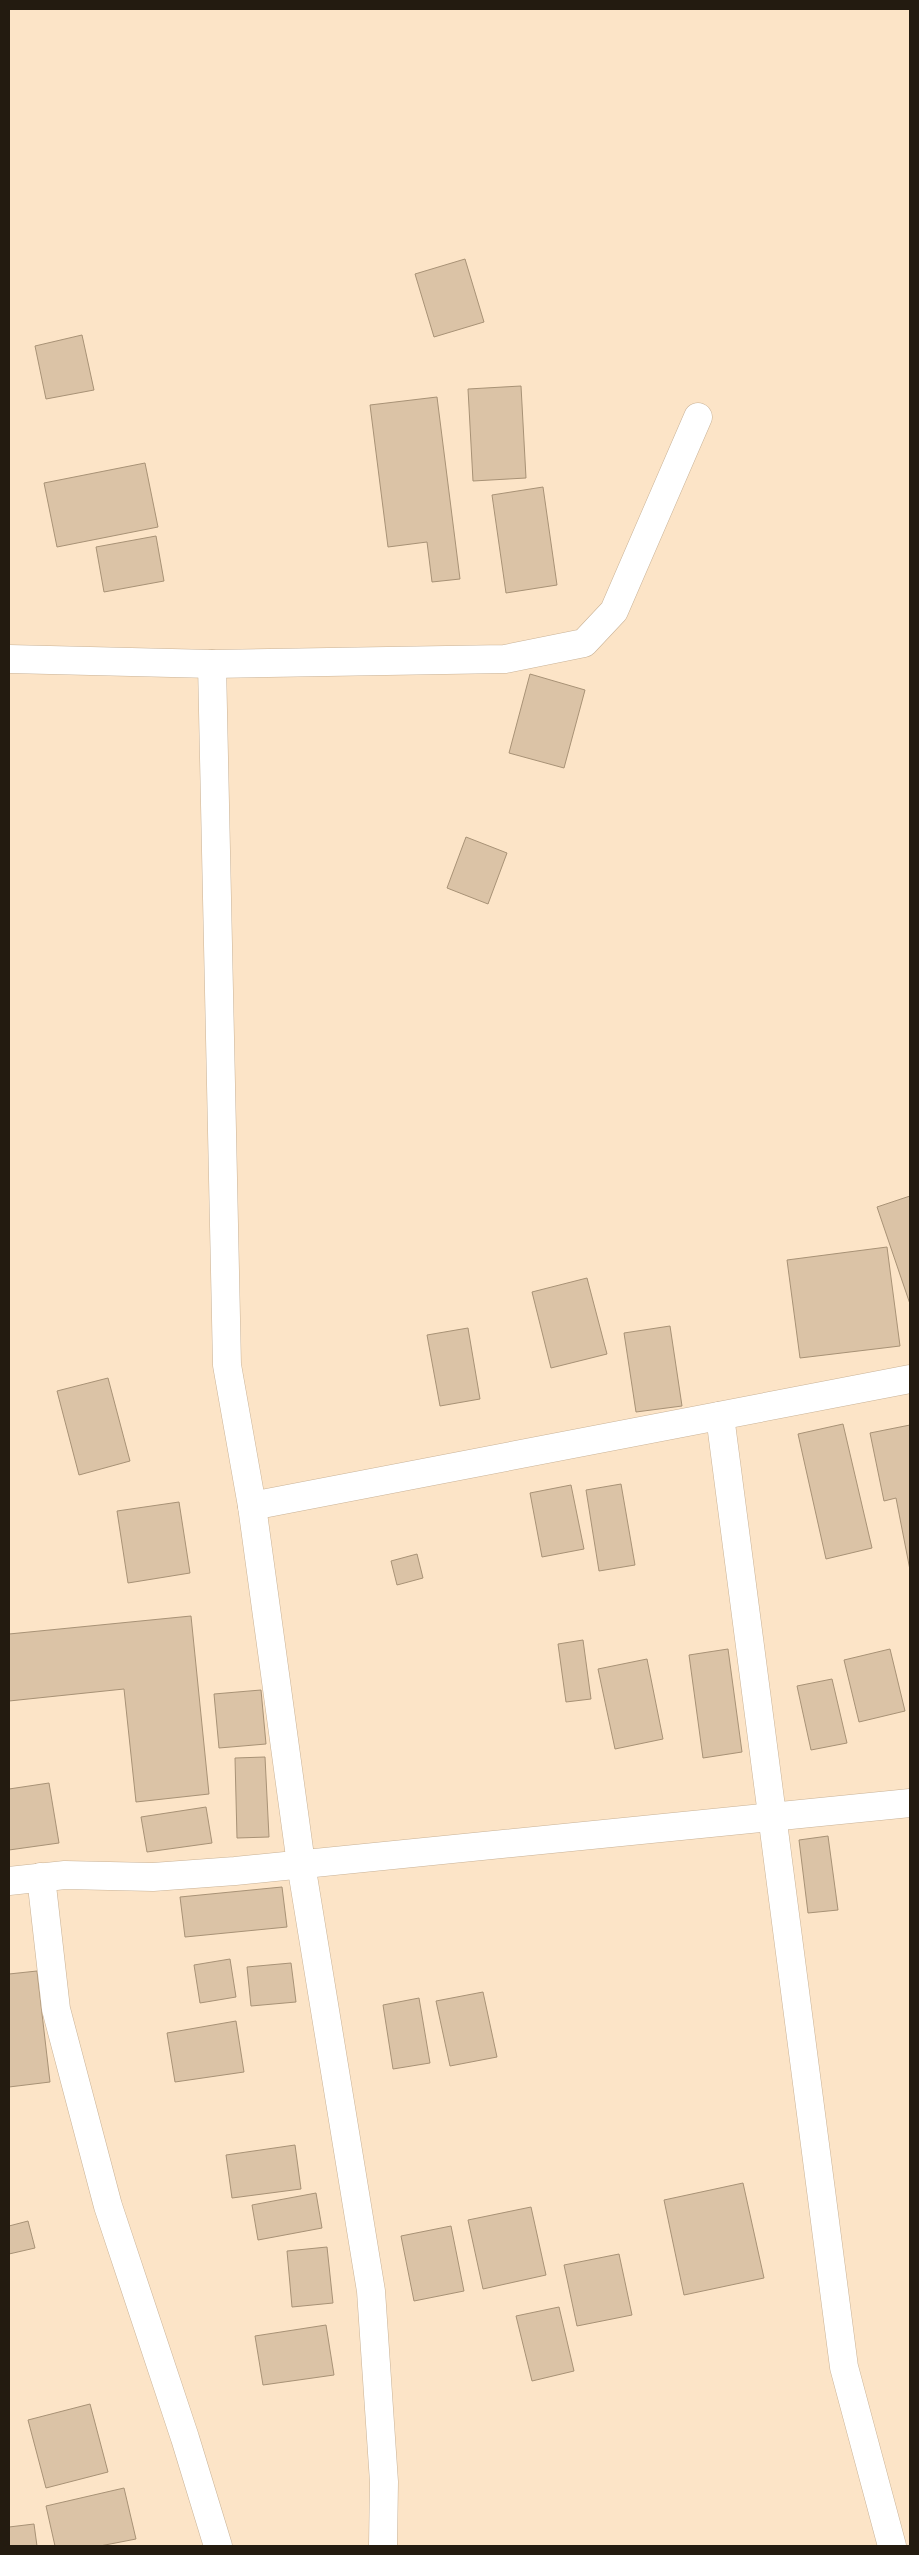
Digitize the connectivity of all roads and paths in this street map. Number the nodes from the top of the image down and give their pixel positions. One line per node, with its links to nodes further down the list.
1 (698, 417): 3 (street)
2 (9, 659): 3 (street)
3 (212, 664): 6 (street)
4 (910, 1379): 5 (street)
5 (720, 1416): 6 (street); 8 (street)
6 (252, 1506): 9 (street)
7 (910, 1803): 8 (street)
8 (770, 1817): 9 (street); 14 (street)
9 (301, 1864): 10 (street); 13 (street)
10 (41, 1877): 11 (street); 12 (street)
11 (9, 1881)
12 (218, 2546)
13 (383, 2546)
14 (892, 2546)

